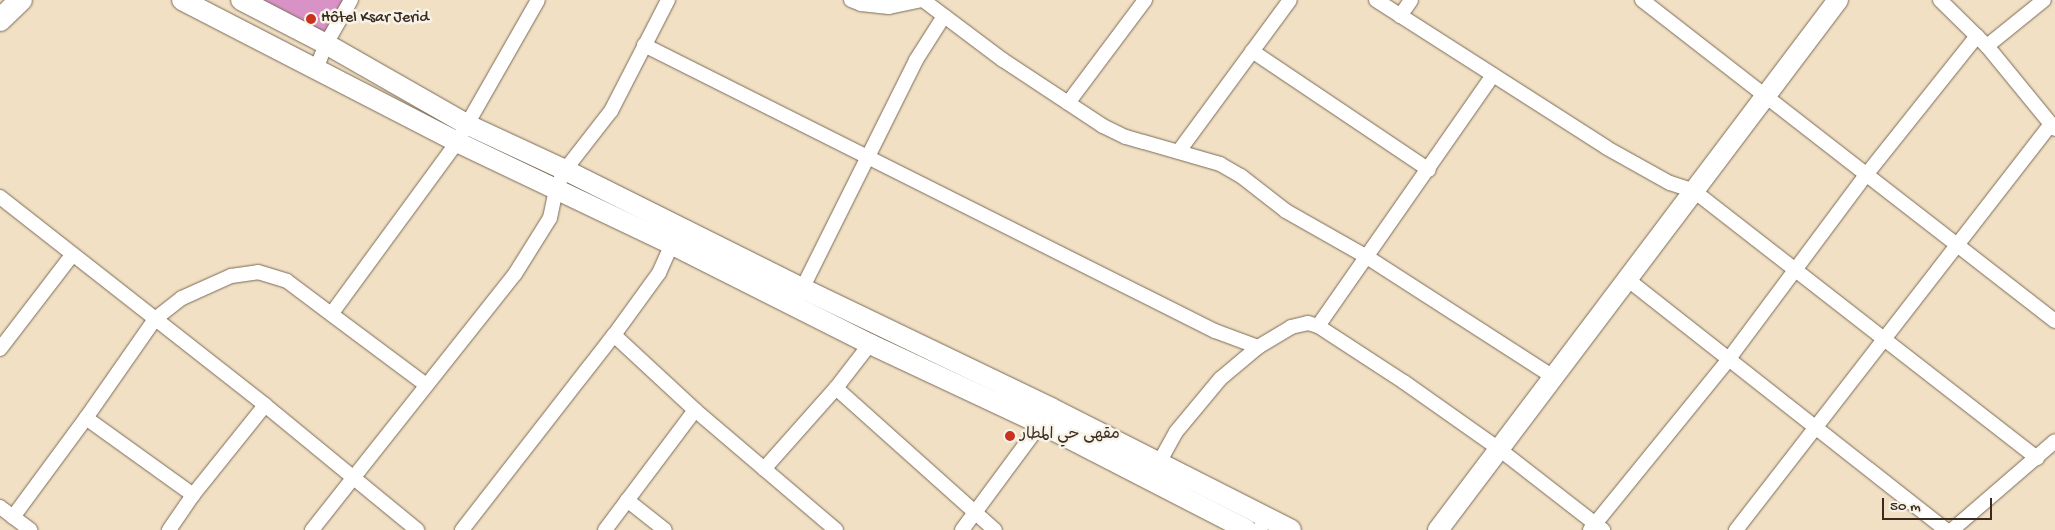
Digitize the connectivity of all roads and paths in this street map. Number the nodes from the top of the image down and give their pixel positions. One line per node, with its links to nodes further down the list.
1 (21, 0): 19 (main road)
2 (182, 0): 20 (street)
3 (241, 0): 16 (street)
4 (351, 0): 22 (street)
5 (538, 0): 30 (street)
6 (668, 0): 23 (street)
7 (851, 0): 17 (street)
8 (1145, 0): 28 (street)
9 (1290, 0): 24 (street)
10 (1376, 0): 18 (street)
11 (1411, 0): 18 (street)
12 (1642, 0): 27 (street)
13 (1838, 0): 27 (street)
14 (1940, 0): 21 (street)
15 (2044, 0): 21 (street)
16 (269, 14): 20 (street); 22 (street)
17 (944, 16): 28 (street); 32 (street)
18 (1400, 16): 26 (street)
19 (0, 20)
20 (258, 39): 25 (street)
21 (1982, 41): 29 (street); 35 (street)
22 (326, 44): 25 (street); 30 (street)
23 (644, 45): 32 (street); 33 (street)
24 (1252, 51): 31 (street); 34 (street)
25 (316, 69): 30 (street)
26 (1493, 75): 34 (street); 37 (street)
27 (1765, 96): 35 (street); 37 (street)
28 (1068, 103): 31 (street)
29 (2053, 126): 40 (street)
30 (461, 133): 33 (street); 36 (street); 47 (street)
31 (1179, 151): 42 (street)
32 (868, 159): 45 (street); 54 (street)
33 (565, 170): 36 (street); 39 (street)
34 (1429, 170): 42 (street)
35 (1866, 175): 40 (street); 43 (street)
36 (556, 189): 39 (street); 58 (street)
37 (1694, 190): 43 (street); 44 (street)
38 (0, 197): 41 (street)
39 (675, 236): 45 (street); 46 (street); 51 (street)
40 (1956, 244): 49 (street); 52 (street)
41 (72, 255): 48 (street); 55 (street)
42 (1368, 258): 50 (street); 57 (street)
43 (1794, 269): 52 (street); 56 (street)
44 (1627, 280): 56 (street); 57 (street)
45 (802, 288): 46 (street); 62 (street)
46 (793, 306): 53 (street)
47 (332, 313): 48 (street); 58 (street)
48 (155, 319): 60 (street); 63 (street)
49 (2055, 321)
50 (1318, 326): 54 (street); 66 (street)
51 (614, 335): 61 (street); 82 (street)
52 (1884, 338): 64 (street); 67 (street)
53 (870, 344): 59 (street); 62 (street)
54 (1258, 347): 69 (street)
55 (0, 350)
56 (1728, 360): 64 (street); 77 (street)
57 (1554, 377): 66 (street)
58 (426, 385): 70 (street)
59 (836, 388): 68 (street); 74 (street)
60 (265, 405): 70 (street); 71 (street)
61 (695, 410): 68 (street); 72 (street)
62 (1046, 416): 69 (street); 74 (street)
63 (86, 418): 71 (street); 75 (street)
64 (1814, 427): 91 (street); 92 (street)
65 (2055, 441): 67 (street)
66 (1499, 449): 77 (street); 90 (street)
67 (2037, 458): 93 (street)
68 (764, 468): 85 (street)
69 (1154, 472): 76 (street); 88 (street)
70 (352, 478): 80 (street); 81 (street)
71 (193, 495): 79 (street)
72 (627, 500): 83 (street); 84 (street)
73 (0, 507): 75 (street)
74 (976, 513): 86 (street); 87 (street)
75 (13, 517): 78 (street)
76 (1263, 524): 89 (street)
77 (1596, 528)
78 (30, 530)
79 (169, 530)
80 (312, 530)
81 (417, 530)
82 (462, 530)
83 (605, 530)
84 (665, 530)
85 (836, 530)
86 (962, 530)
87 (995, 530)
88 (1247, 530)
89 (1291, 530)
90 (1438, 530)
91 (1736, 530)
92 (1946, 530)
93 (1952, 530)

